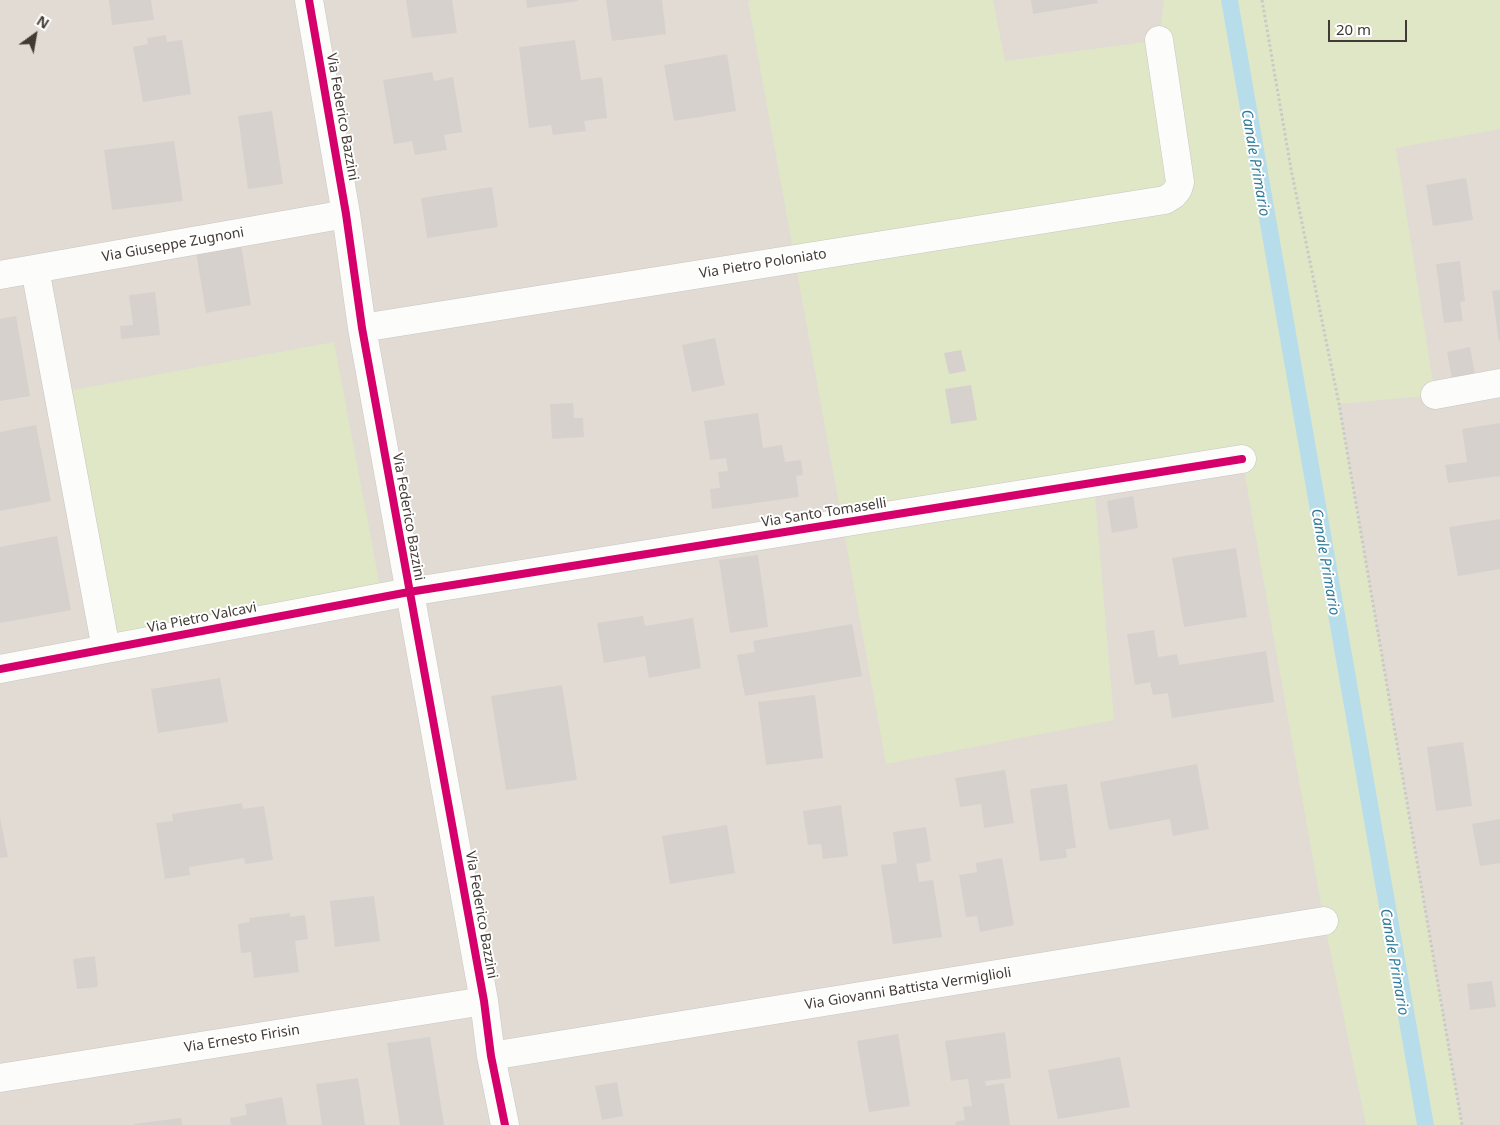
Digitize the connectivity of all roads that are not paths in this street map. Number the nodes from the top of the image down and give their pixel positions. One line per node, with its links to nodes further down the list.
1 (309, 0): 3 (street, Via Federico Bazzini)
2 (1159, 40): 6 (street, Via Pietro Poloniato)
3 (346, 214): 4 (street, Via Giuseppe Zugnoni); 6 (street, Via Federico Bazzini)
4 (35, 269): 5 (street, Via Giuseppe Zugnoni); 11 (street)
5 (0, 275)
6 (362, 328): 10 (street, Via Federico Bazzini)
7 (1500, 383): 8 (street)
8 (1435, 395)
9 (1242, 459): 10 (street, Via Santo Tomaselli)
10 (409, 592): 11 (street, Via Pietro Valcavi); 14 (street, Via Federico Bazzini)
11 (106, 649): 12 (street, Via Pietro Valcavi)
12 (0, 669)
13 (1324, 921): 15 (street, Via Giovanni Battista Vermiglioli)
14 (484, 1001): 15 (street, Via Federico Bazzini); 16 (street, Via Ernesto Firisin)
15 (492, 1056): 17 (street, Via Federico Bazzini)
16 (0, 1078)
17 (505, 1125)

